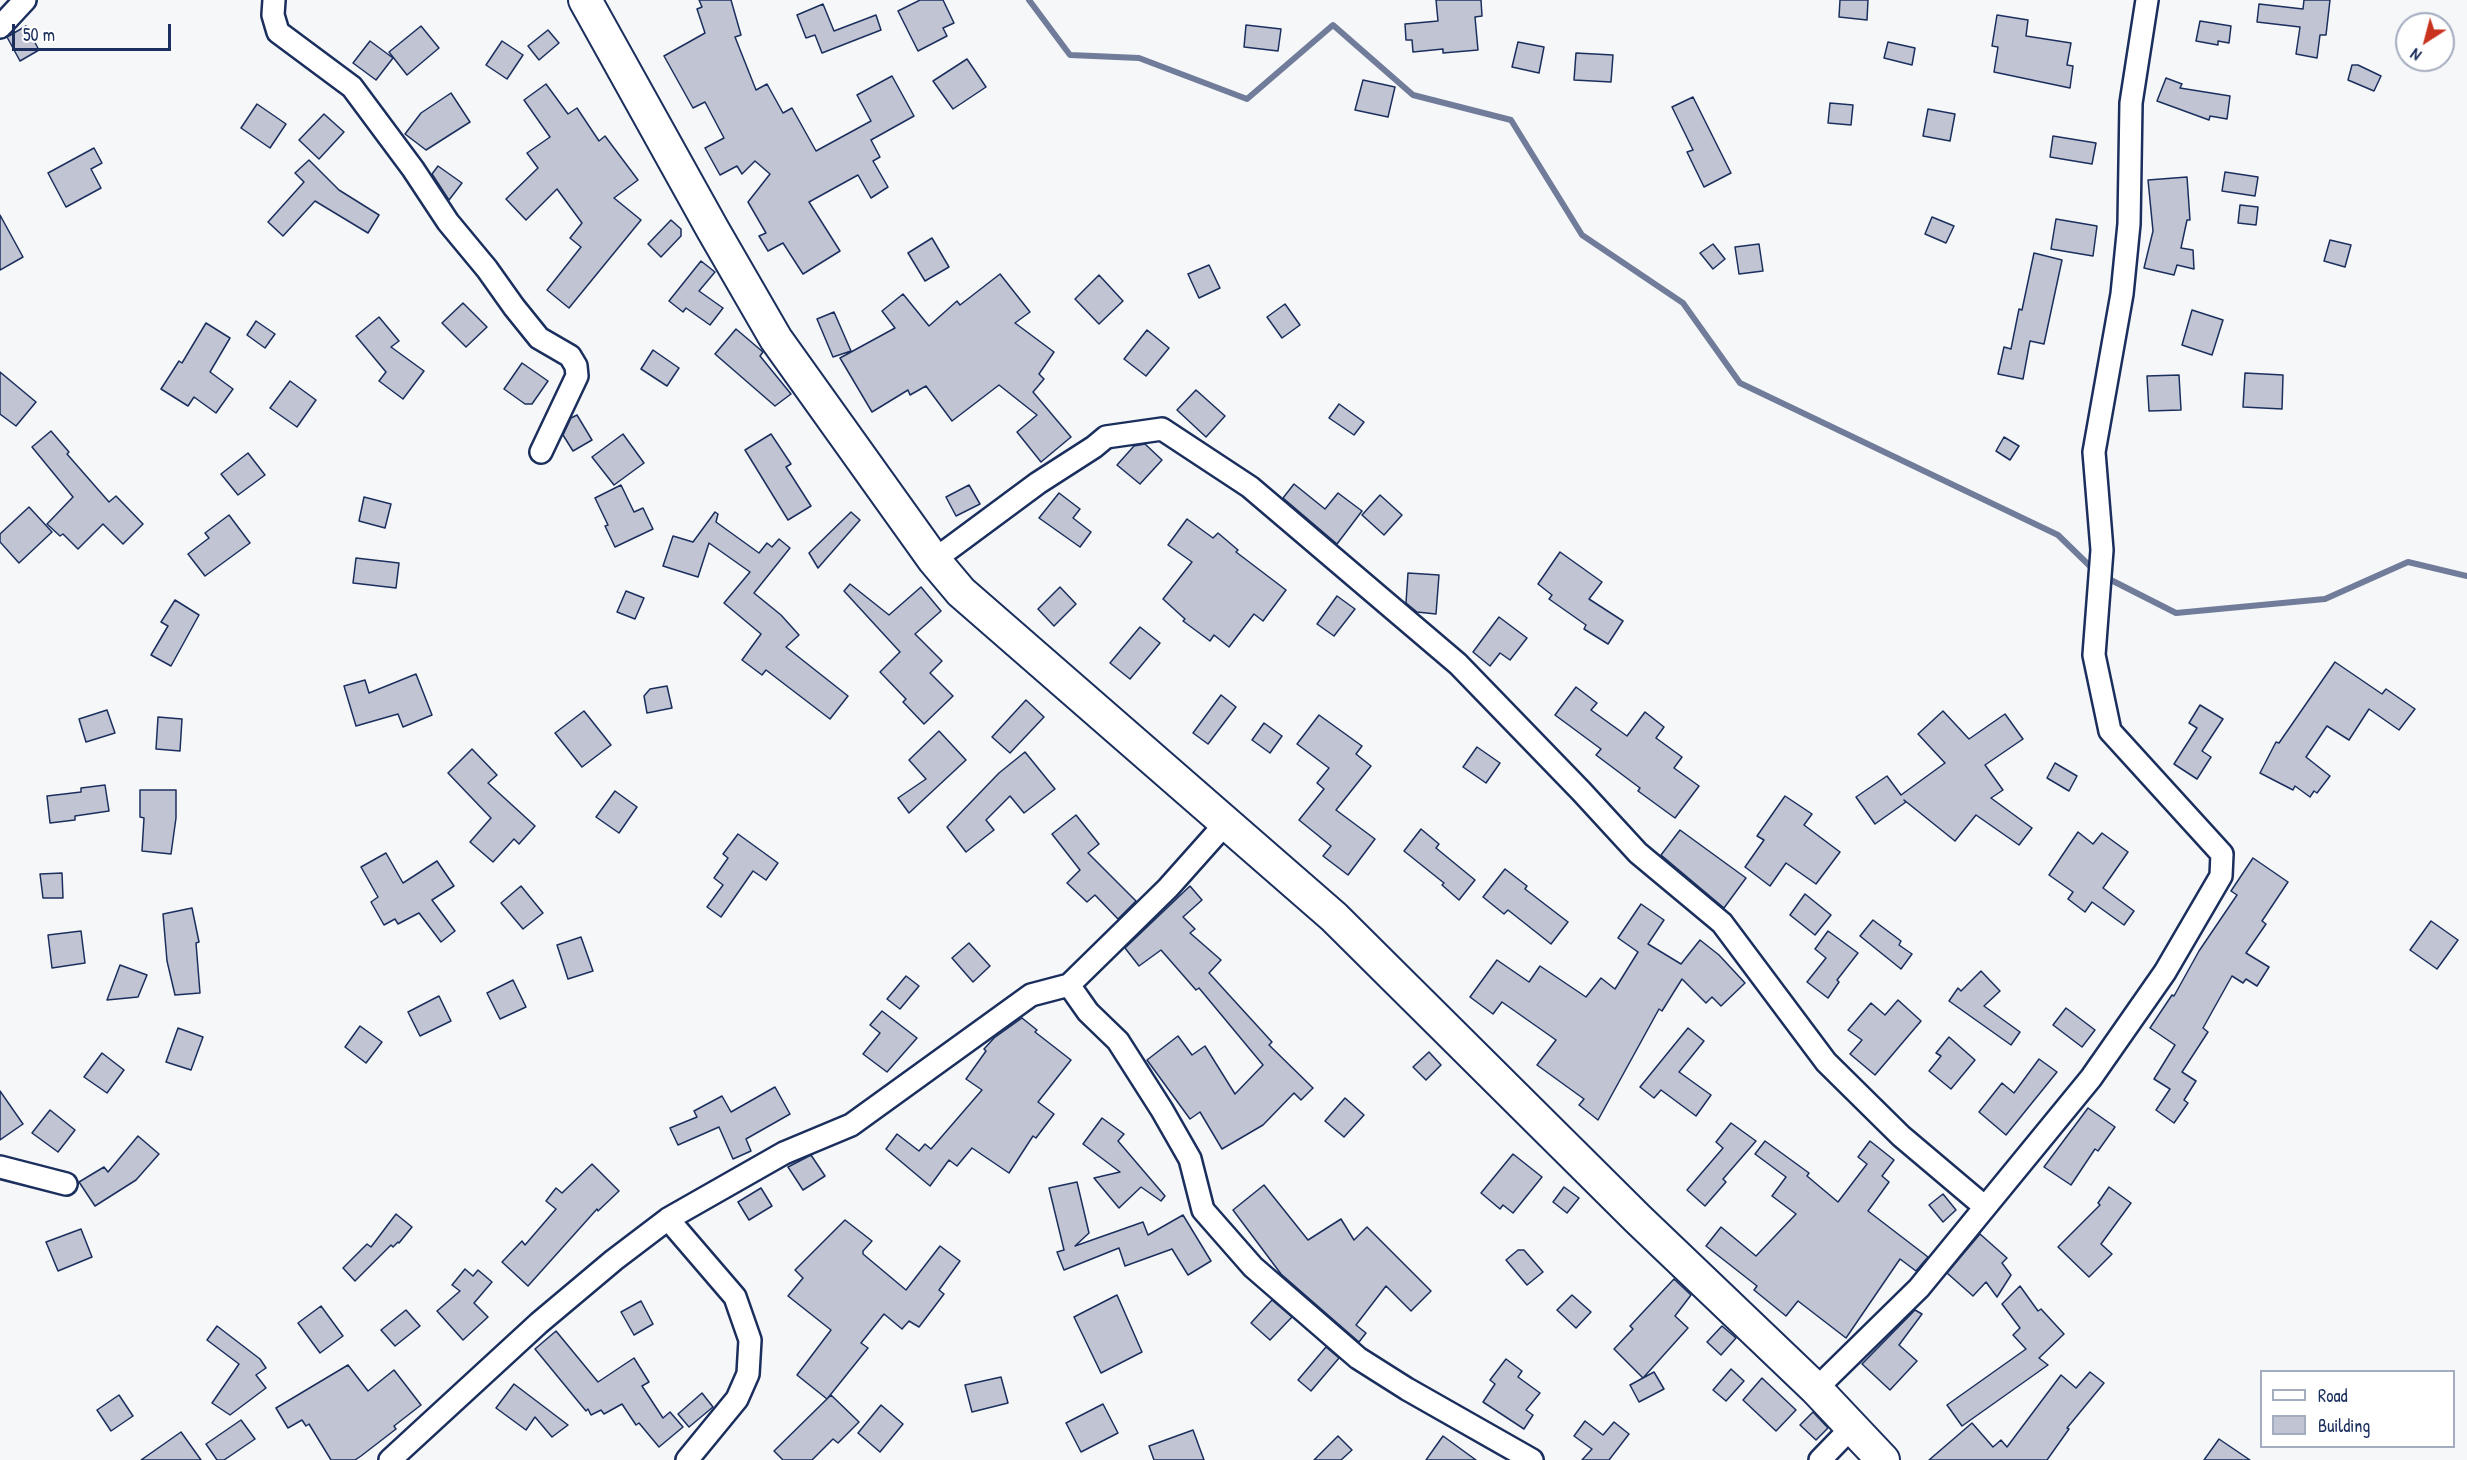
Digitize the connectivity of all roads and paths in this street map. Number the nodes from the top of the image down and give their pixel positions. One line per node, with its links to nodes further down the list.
1 (274, 0): 6 (street)
2 (585, 0): 7 (main road)
3 (2147, 0): 12 (street)
4 (20, 1): 5 (street)
5 (0, 27)
6 (541, 452)
7 (934, 560): 8 (main road); 12 (street)
8 (1225, 825): 9 (street); 14 (main road)
9 (1069, 985): 13 (street); 18 (street)
10 (0, 1167): 11 (street)
11 (66, 1184)
12 (1985, 1207): 14 (street)
13 (668, 1219): 16 (street); 17 (street)
14 (1816, 1389): 15 (main road)
15 (1852, 1426): 19 (street); 20 (main road)
16 (390, 1460)
17 (687, 1460)
18 (1532, 1460)
19 (1820, 1460)
20 (1883, 1460)

